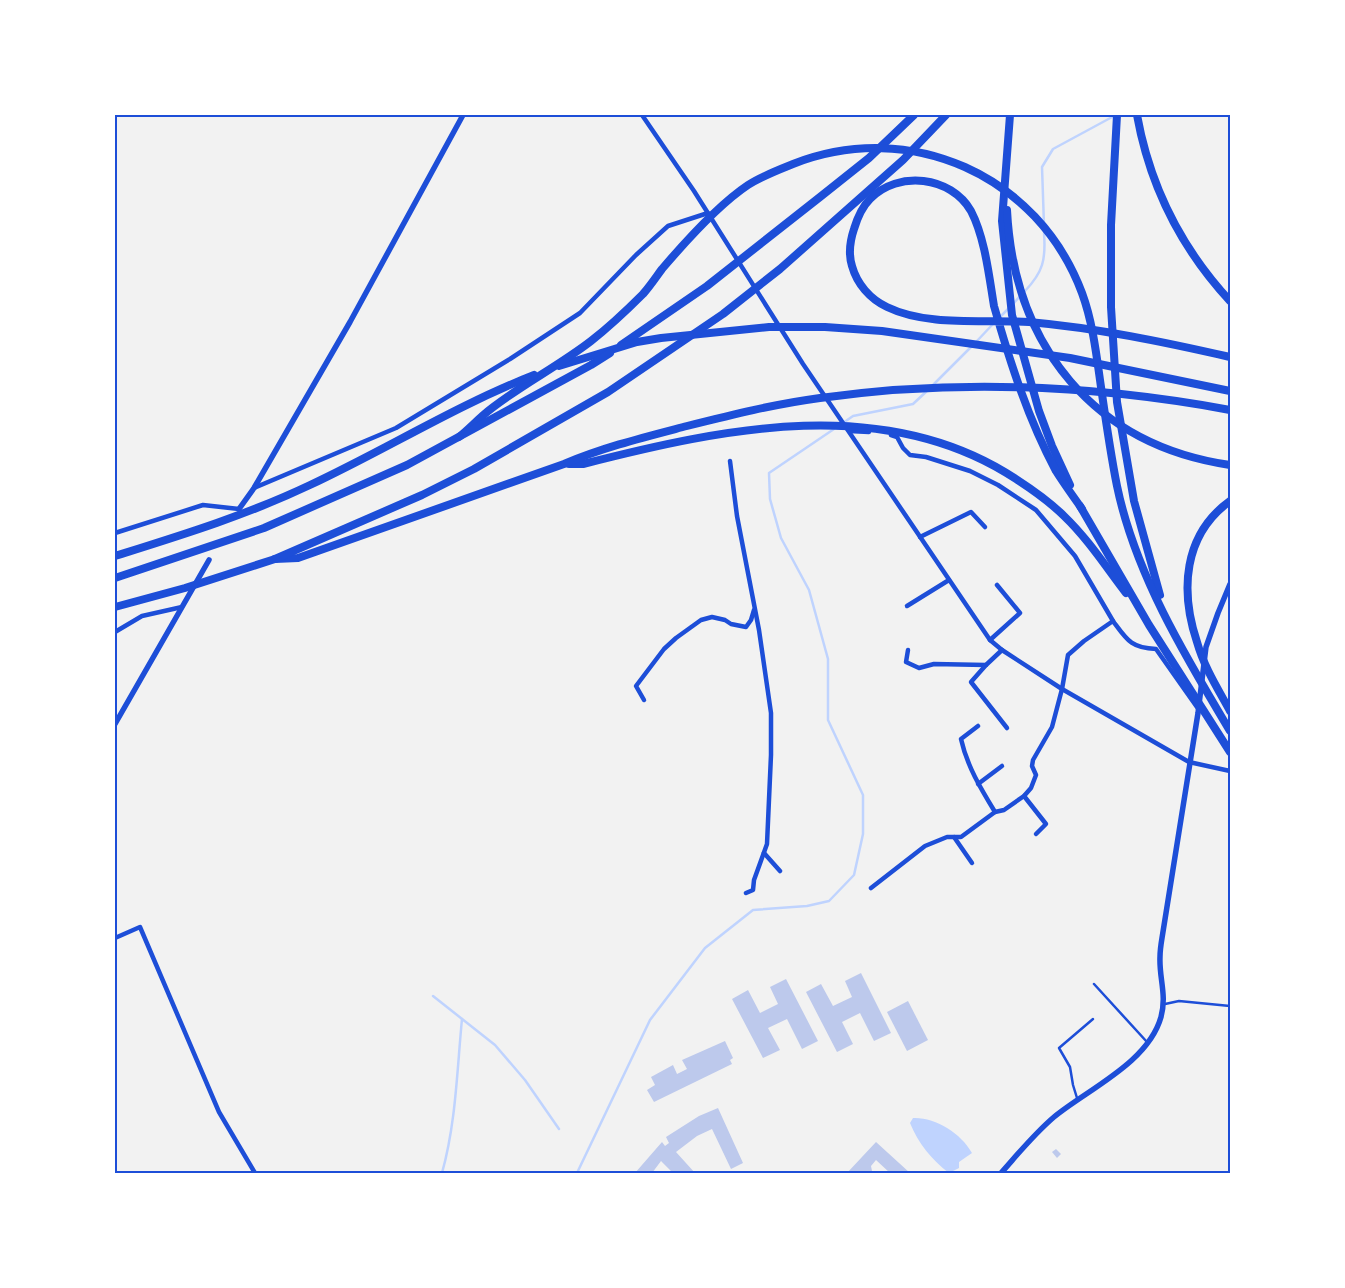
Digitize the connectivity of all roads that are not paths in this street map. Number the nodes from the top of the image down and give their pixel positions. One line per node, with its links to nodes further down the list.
1 (462, 115): 19 (street)
2 (642, 115): 9 (street)
3 (914, 115): 15 (highway)
4 (946, 115): 27 (highway)
5 (1010, 115): 8 (highway)
6 (1117, 115): 37 (highway)
7 (1137, 115): 10 (highway)
8 (1005, 174): 18 (highway); 22 (highway)
9 (708, 213): 14 (street); 19 (street)
10 (1230, 301)
11 (1230, 357): 22 (highway)
12 (1230, 391): 26 (highway)
13 (1230, 410): 17 (highway)
14 (849, 431): 25 (street); 38 (street)
15 (459, 437): 29 (highway); 37 (highway)
16 (730, 462): 36 (street)
17 (564, 464): 27 (highway); 39 (highway)
18 (1230, 466)
19 (254, 488): 21 (street)
20 (1230, 501): 48 (highway)
21 (239, 509): 24 (street)
22 (1082, 509): 39 (highway)
23 (985, 527): 25 (street)
24 (115, 533)
25 (920, 537): 30 (street)
26 (115, 556)
27 (275, 559): 34 (highway)
28 (209, 560): 35 (street)
29 (115, 578)
30 (949, 580): 33 (street); 41 (street)
31 (1230, 584): 47 (street)
32 (997, 586): 41 (street)
33 (907, 606)
34 (115, 607)
35 (182, 607): 40 (street); 49 (street)
36 (754, 609): 46 (street); 62 (street)
37 (1166, 614): 52 (highway)
38 (1113, 621): 45 (street); 47 (street)
39 (1150, 625): 53 (highway)
40 (115, 632)
41 (990, 640): 43 (street)
42 (908, 650): 44 (street)
43 (1002, 650): 44 (street); 45 (street)
44 (986, 666): 51 (street)
45 (1062, 689): 54 (street); 58 (street)
46 (644, 700)
47 (1199, 710): 54 (street)
48 (1230, 711)
49 (115, 724)
50 (978, 726): 57 (street)
51 (1007, 728)
52 (1230, 731)
53 (1230, 752)
54 (1189, 762): 56 (street); 69 (street)
55 (1002, 766): 57 (street)
56 (1230, 771)
57 (978, 784): 59 (street)
58 (1024, 796): 59 (street); 60 (street)
59 (996, 812): 61 (street)
60 (1036, 834)
61 (954, 837): 63 (street); 65 (street)
62 (764, 853): 64 (street); 66 (street)
63 (972, 863)
64 (780, 870)
65 (871, 888)
66 (746, 893)
67 (115, 938): 74 (street)
68 (1094, 984): 72 (lane)
69 (1164, 1005): 70 (lane); 72 (street)
70 (1230, 1006)
71 (1093, 1019): 73 (lane)
72 (1148, 1043): 73 (street)
73 (1078, 1099): 75 (street)
74 (255, 1173)
75 (1001, 1173)

